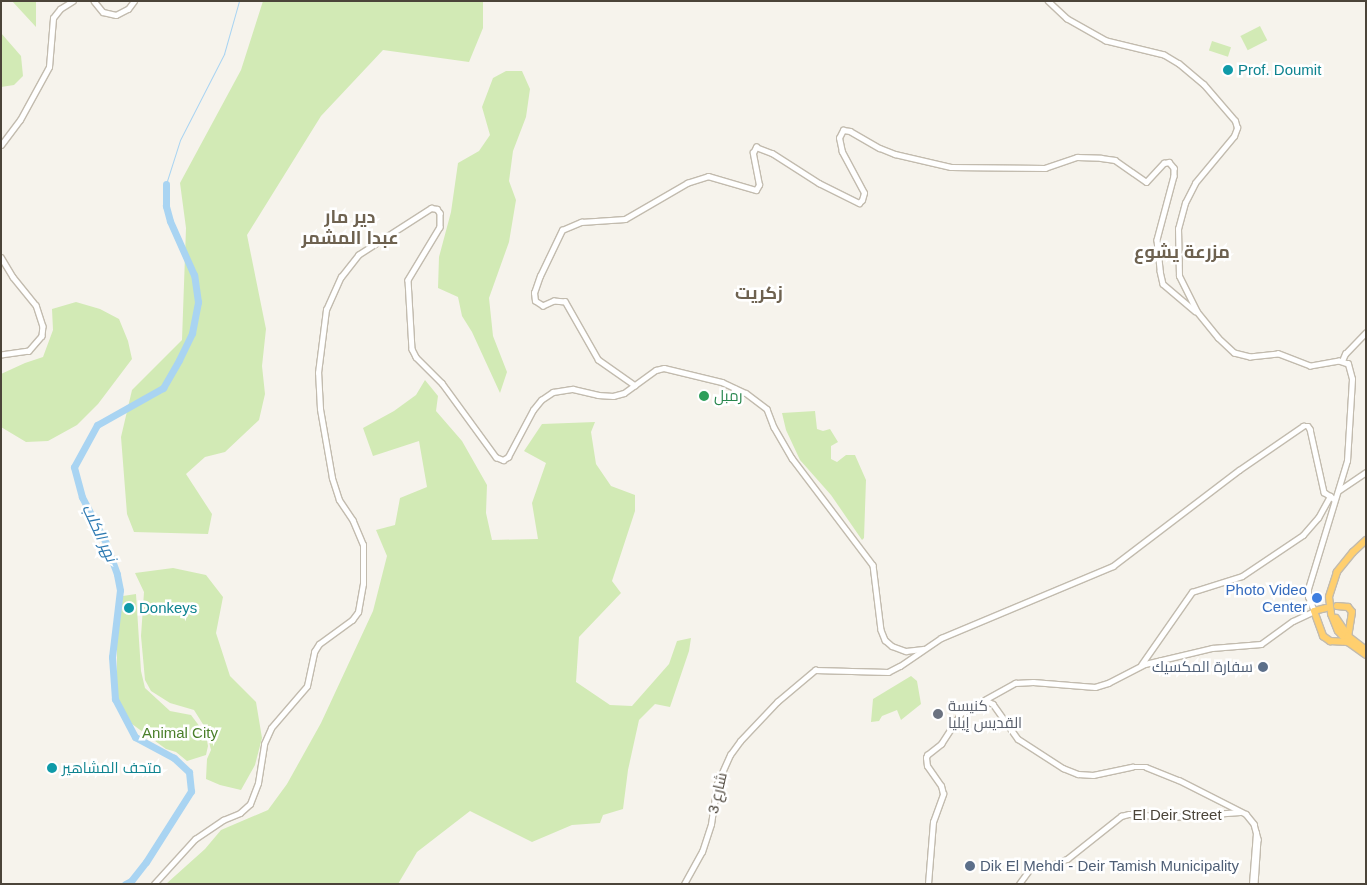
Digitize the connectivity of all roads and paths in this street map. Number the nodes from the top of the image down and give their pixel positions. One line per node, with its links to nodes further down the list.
1 (73, 1): 5 (street)
2 (94, 1): 3 (street)
3 (134, 1)
4 (1048, 1): 7 (street)
5 (1, 145)
6 (1, 257): 9 (street)
7 (1197, 312): 10 (street); 11 (street)
8 (1366, 332): 10 (street)
9 (1, 355)
10 (1344, 362): 13 (street)
11 (635, 386): 25 (street); 33 (street)
12 (1366, 472): 13 (street)
13 (1337, 492): 14 (street)
14 (1332, 497): 19 (street); 25 (street, شارع 3); 28 (street)
15 (1366, 540): 16 (highway)
16 (1359, 547): 20 (highway); 22 (highway)
17 (1337, 606): 21 (highway)
18 (1326, 608): 19 (highway)
19 (1314, 611): 24 (highway); 28 (street)
20 (1337, 618): 21 (highway); 23 (highway)
21 (1351, 618): 23 (highway)
22 (1337, 628): 23 (highway); 24 (highway)
23 (1348, 639): 24 (highway); 26 (highway); 27 (highway)
24 (1331, 641)
25 (923, 649): 34 (street, شارع 3)
26 (1366, 650)
27 (1366, 655)
28 (1141, 665): 29 (street)
29 (997, 694): 30 (street); 31 (street)
30 (985, 700): 31 (street); 35 (street)
31 (994, 706): 32 (street)
32 (1240, 812): 36 (street, El Deir Street); 37 (street)
33 (154, 884)
34 (684, 884)
35 (928, 884)
36 (1019, 884)
37 (1254, 884)

